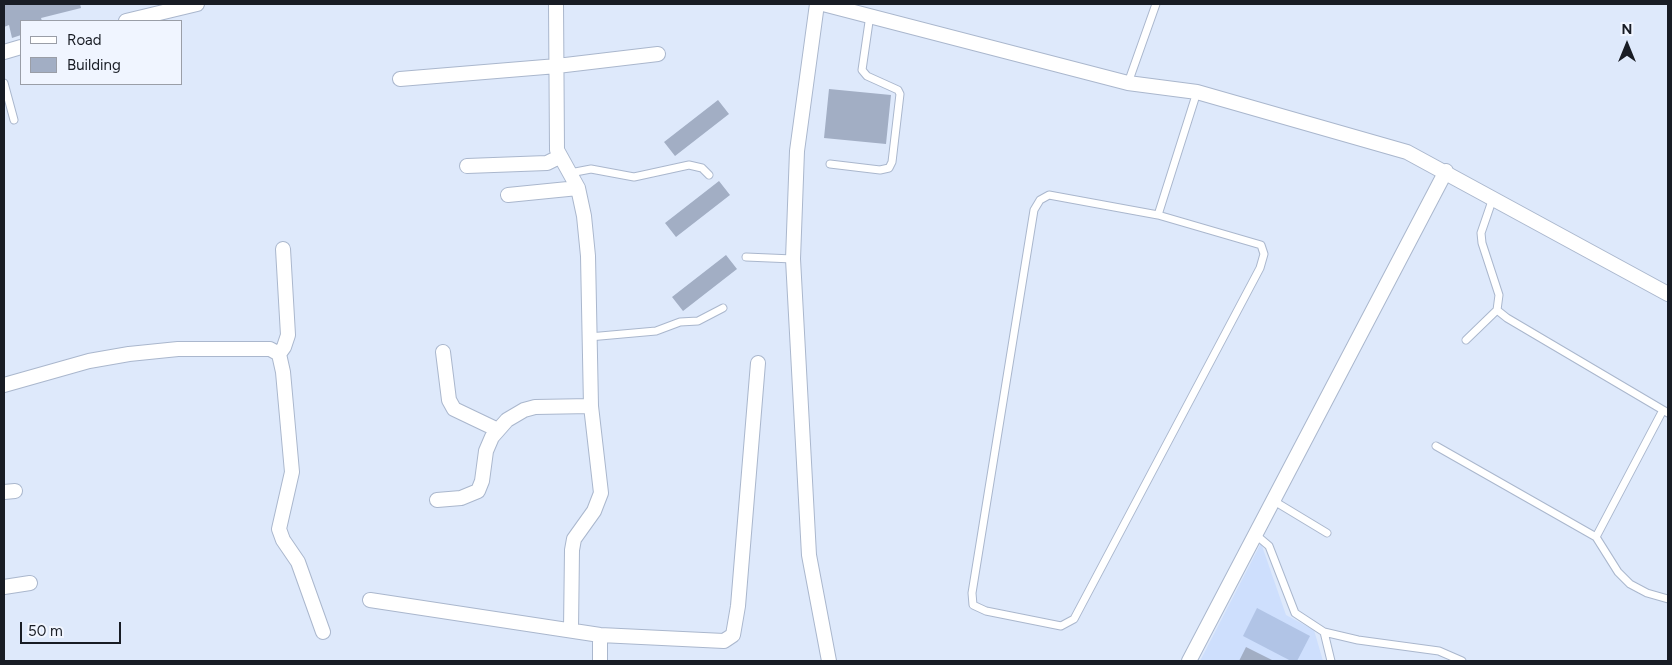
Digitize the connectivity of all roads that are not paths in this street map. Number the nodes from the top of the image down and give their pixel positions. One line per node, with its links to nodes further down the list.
1 (197, 4): 7 (street)
2 (556, 4): 11 (street)
3 (817, 4): 29 (street)
4 (823, 4): 6 (street)
5 (1156, 4): 14 (lane)
6 (870, 15): 14 (street); 18 (lane)
7 (130, 20)
8 (20, 47): 9 (street)
9 (4, 52)
10 (658, 54): 11 (street)
11 (557, 66): 12 (street); 17 (street)
12 (400, 79)
13 (4, 83): 16 (lane)
14 (1128, 83): 15 (street)
15 (1198, 92): 20 (street); 26 (lane)
16 (14, 120)
17 (560, 157): 19 (street); 21 (street)
18 (830, 164)
19 (467, 166)
20 (1446, 171): 25 (street); 44 (street)
21 (569, 173): 22 (lane); 23 (street)
22 (709, 175)
23 (578, 188): 24 (street); 33 (street)
24 (508, 196)
25 (1493, 198): 30 (street); 32 (lane)
26 (1158, 215): 26 (lane)
27 (284, 249): 36 (street)
28 (746, 257): 29 (lane)
29 (793, 260): 57 (street)
30 (1668, 294)
31 (723, 308): 33 (lane)
32 (1497, 310): 34 (lane); 40 (lane)
33 (589, 337): 39 (street)
34 (1466, 340)
35 (444, 352): 41 (street)
36 (279, 354): 38 (street); 53 (street)
37 (758, 363): 55 (street)
38 (4, 385)
39 (591, 406): 41 (street); 52 (street)
40 (1666, 411): 47 (lane)
41 (498, 430): 43 (street)
42 (1436, 446): 47 (lane)
43 (436, 500)
44 (1274, 501): 45 (lane); 46 (street)
45 (1327, 533)
46 (1256, 535): 54 (lane); 58 (street)
47 (1596, 537): 50 (lane)
48 (30, 584): 49 (street)
49 (4, 587)
50 (1668, 599)
51 (370, 600): 52 (street)
52 (571, 629): 55 (street)
53 (323, 632)
54 (1324, 632): 59 (lane); 60 (lane)
55 (600, 635): 56 (street)
56 (600, 661)
57 (829, 661)
58 (1189, 661)
59 (1331, 661)
60 (1462, 661)

